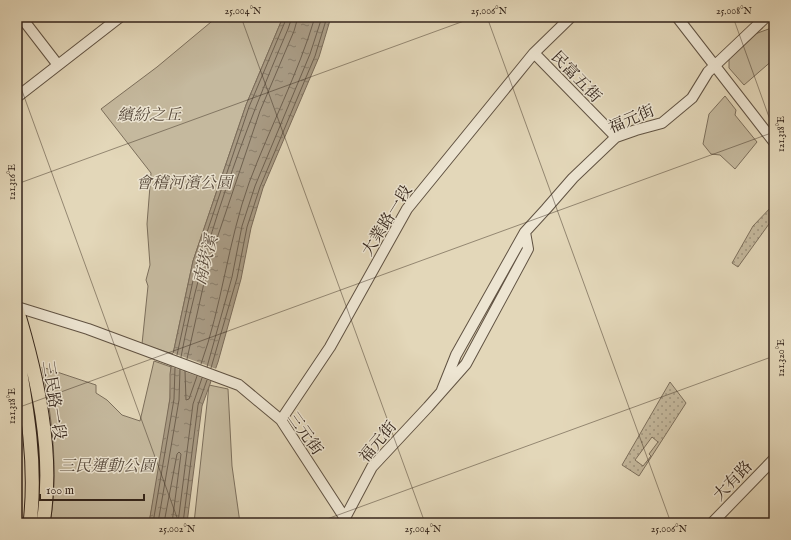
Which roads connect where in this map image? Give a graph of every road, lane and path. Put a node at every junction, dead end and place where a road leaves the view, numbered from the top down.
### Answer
1 (21, 17) edge
2 (120, 17) edge
3 (571, 17) edge
4 (677, 17) edge
5 (766, 17) edge
6 (534, 53) junction
7 (58, 65) junction
8 (714, 66) junction
9 (17, 97) edge
10 (616, 137) junction
11 (774, 142) edge
12 (17, 308) edge
13 (17, 351) edge
14 (281, 420) junction
15 (774, 459) edge
16 (346, 521) edge
17 (30, 523) edge
18 (43, 523) edge
19 (712, 523) edge

1 - 7 street
2 - 7 street
3 - 6 street, 大業路一段
4 - 8 street
5 - 8 street, 福元街
6 - 10 street, 民富五街
6 - 14 street, 大業路一段
7 - 9 street
8 - 10 street, 福元街
8 - 11 street
10 - 16 street, 福元街
12 - 14 street, 三元街
12 - 18 main road, 三民路一段
13 - 17 main road, 三民路一段
14 - 16 street, 三元街
15 - 19 street, 大有路

